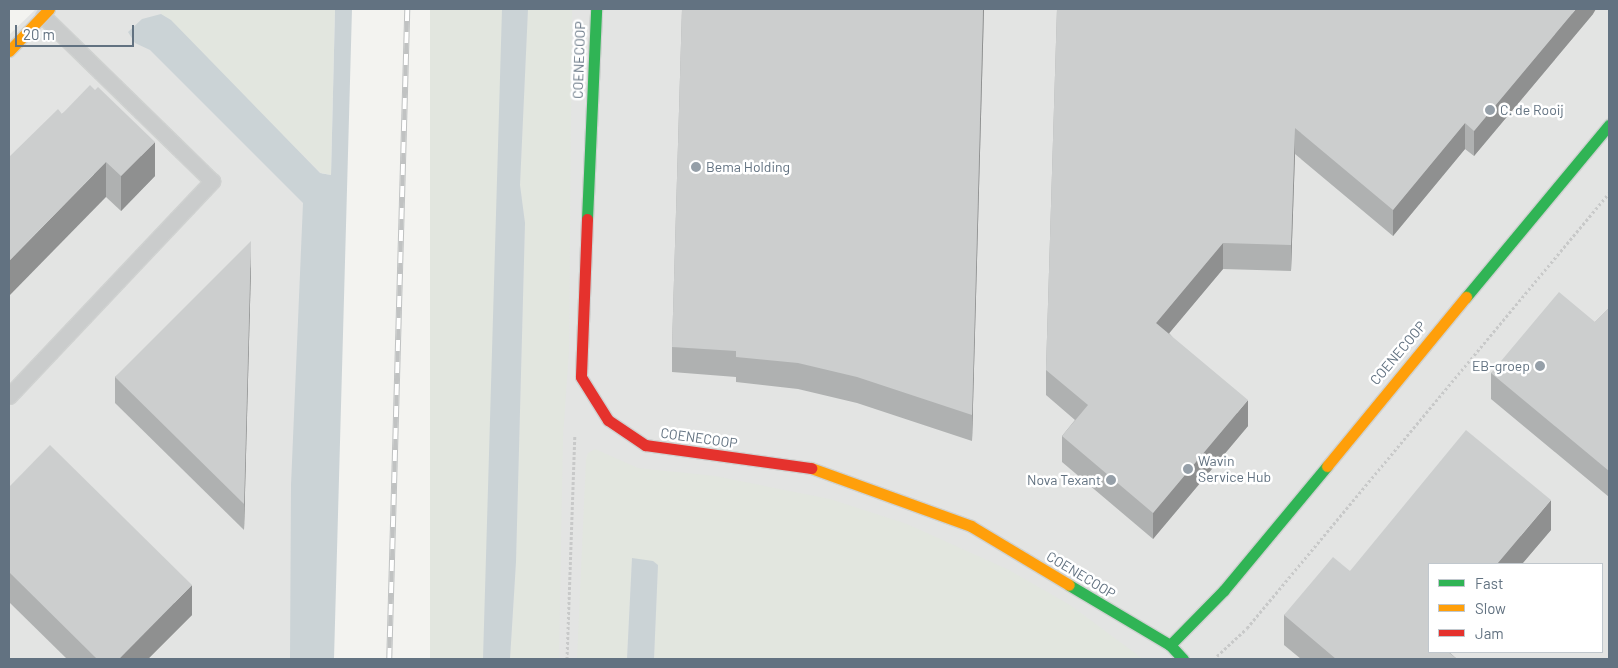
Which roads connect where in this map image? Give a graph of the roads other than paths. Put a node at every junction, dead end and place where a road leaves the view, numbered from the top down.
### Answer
1 (596, 9) edge
2 (46, 12) edge
3 (9, 51) edge
4 (1609, 125) edge
5 (9, 396) edge
6 (1170, 645) junction
7 (1183, 659) edge

1 - 6 street, COENECOOP
2 - 3 street
2 - 5 lane
4 - 6 street, COENECOOP
6 - 7 street, COENECOOP

